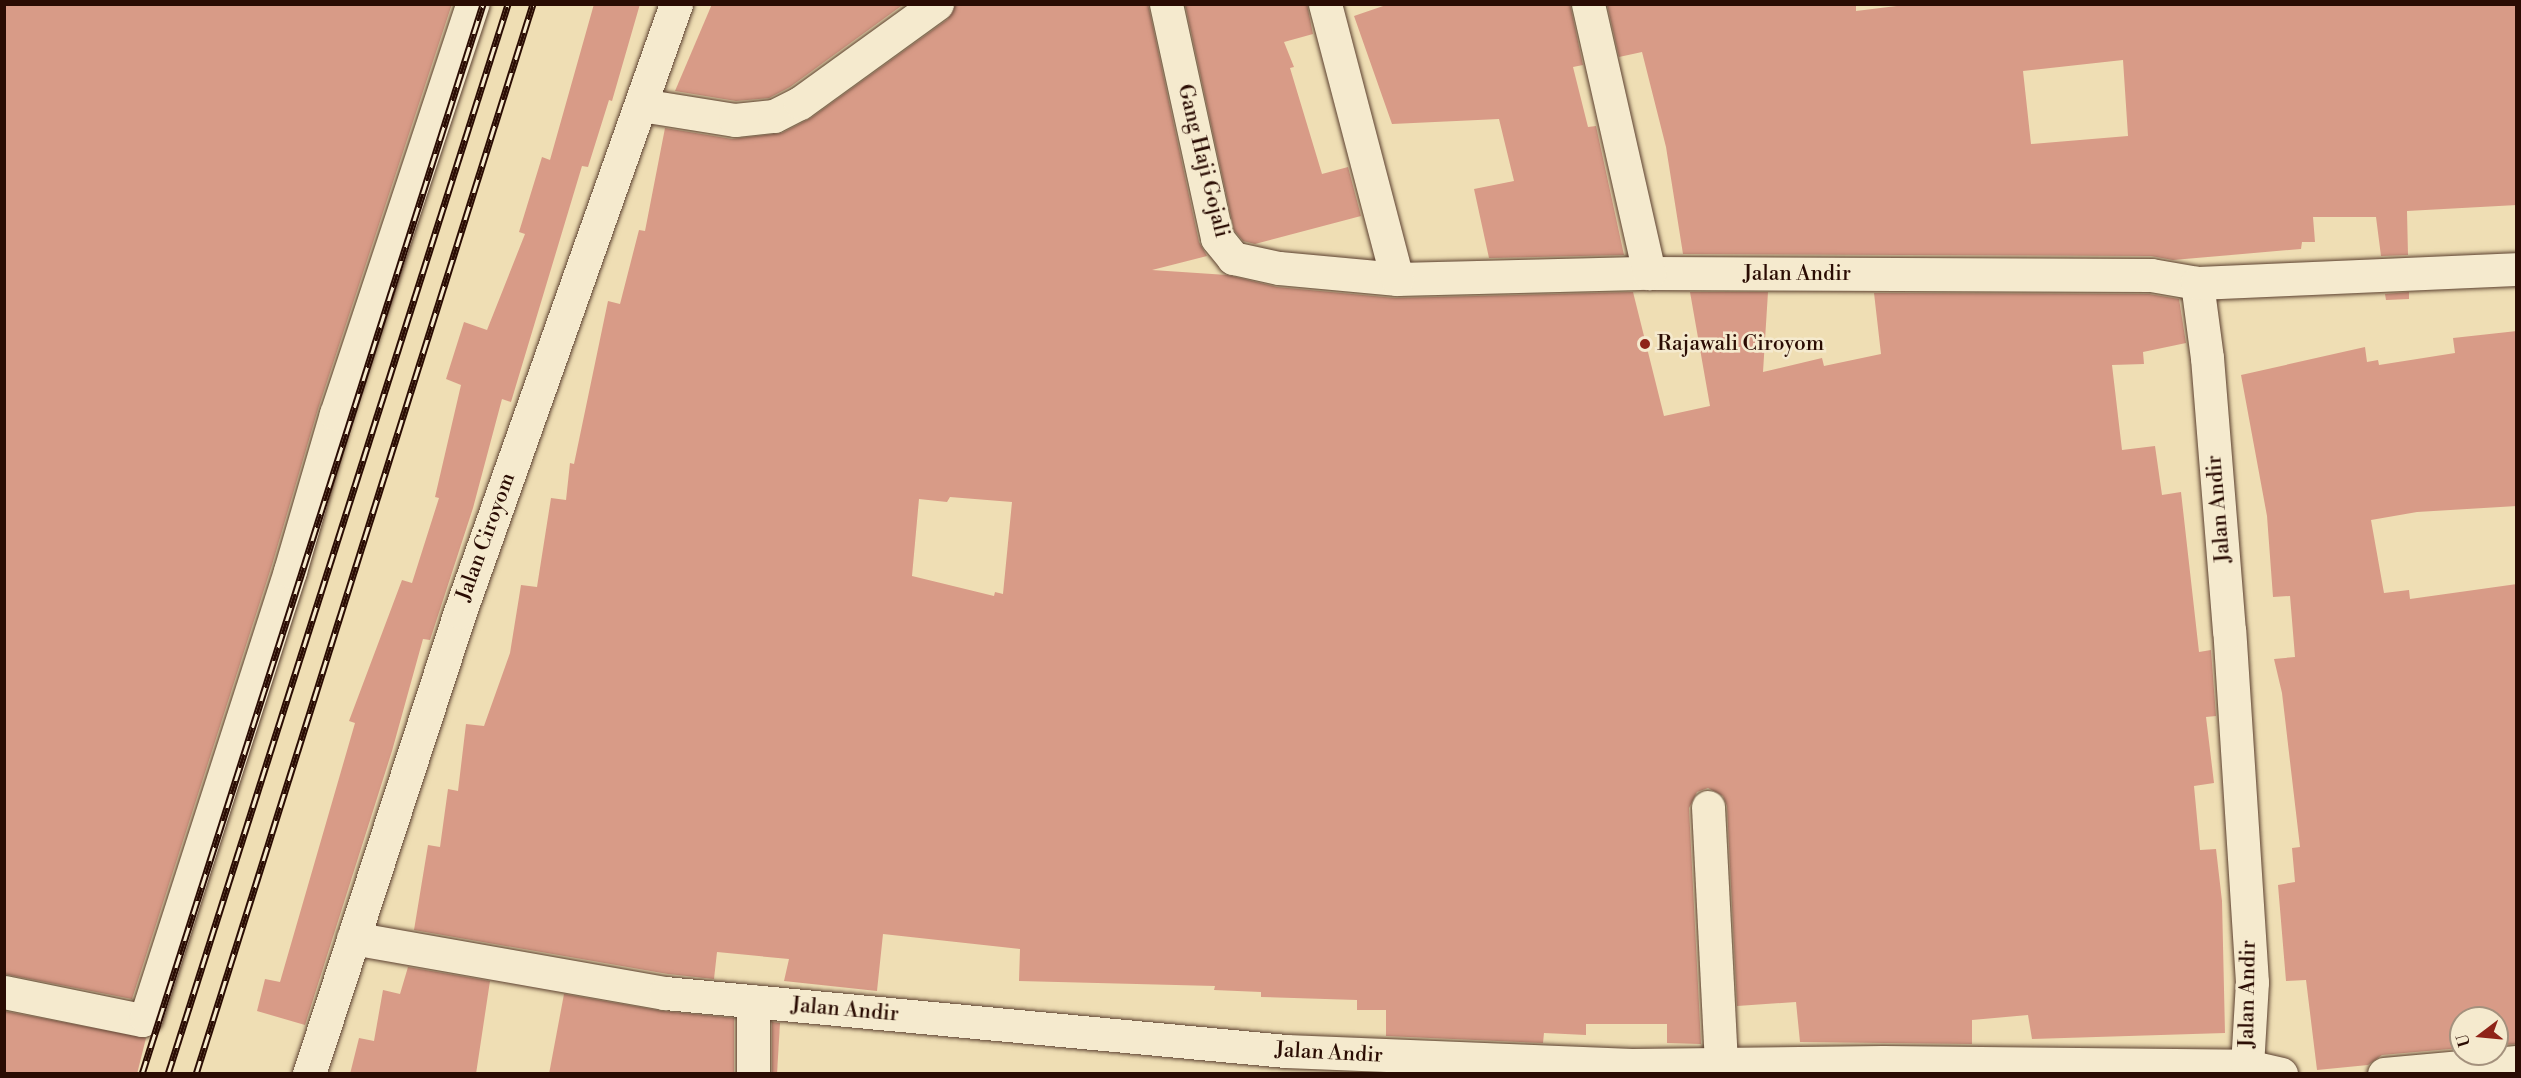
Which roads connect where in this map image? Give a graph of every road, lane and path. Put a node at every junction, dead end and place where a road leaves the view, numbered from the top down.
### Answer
1 (472, 4) edge
2 (676, 4) edge
3 (937, 4) edge
4 (1166, 4) edge
5 (1325, 4) edge
6 (1588, 4) edge
7 (640, 105) junction
8 (2517, 269) edge
9 (1649, 273) junction
10 (1397, 279) junction
11 (2197, 283) junction
12 (1708, 807) dead end
13 (353, 938) junction
14 (4, 992) edge
15 (753, 1001) junction
16 (2517, 1062) edge
17 (1721, 1064) junction
18 (2247, 1066) junction
19 (1883, 1068) edge
20 (2052, 1068) edge
21 (1632, 1070) edge
22 (309, 1074) edge
23 (753, 1074) edge
24 (2281, 1074) edge
25 (2384, 1074) edge

1 - 14 street
2 - 7 street, Jalan Ciroyom
3 - 7 street
4 - 10 street, Gang Haji Gojali
5 - 10 street
6 - 9 street
7 - 13 street, Jalan Ciroyom
8 - 11 street, Jalan Andir
9 - 10 street, Jalan Andir
9 - 11 street, Jalan Andir
11 - 18 street, Jalan Andir
12 - 17 street
13 - 15 street, Jalan Andir
13 - 22 street, Jalan Ciroyom
15 - 21 street, Jalan Andir
15 - 23 street
16 - 25 street
17 - 19 street, Jalan Andir
17 - 21 street, Jalan Andir
18 - 20 street, Jalan Andir
18 - 24 street
19 - 20 street, Jalan Andir

